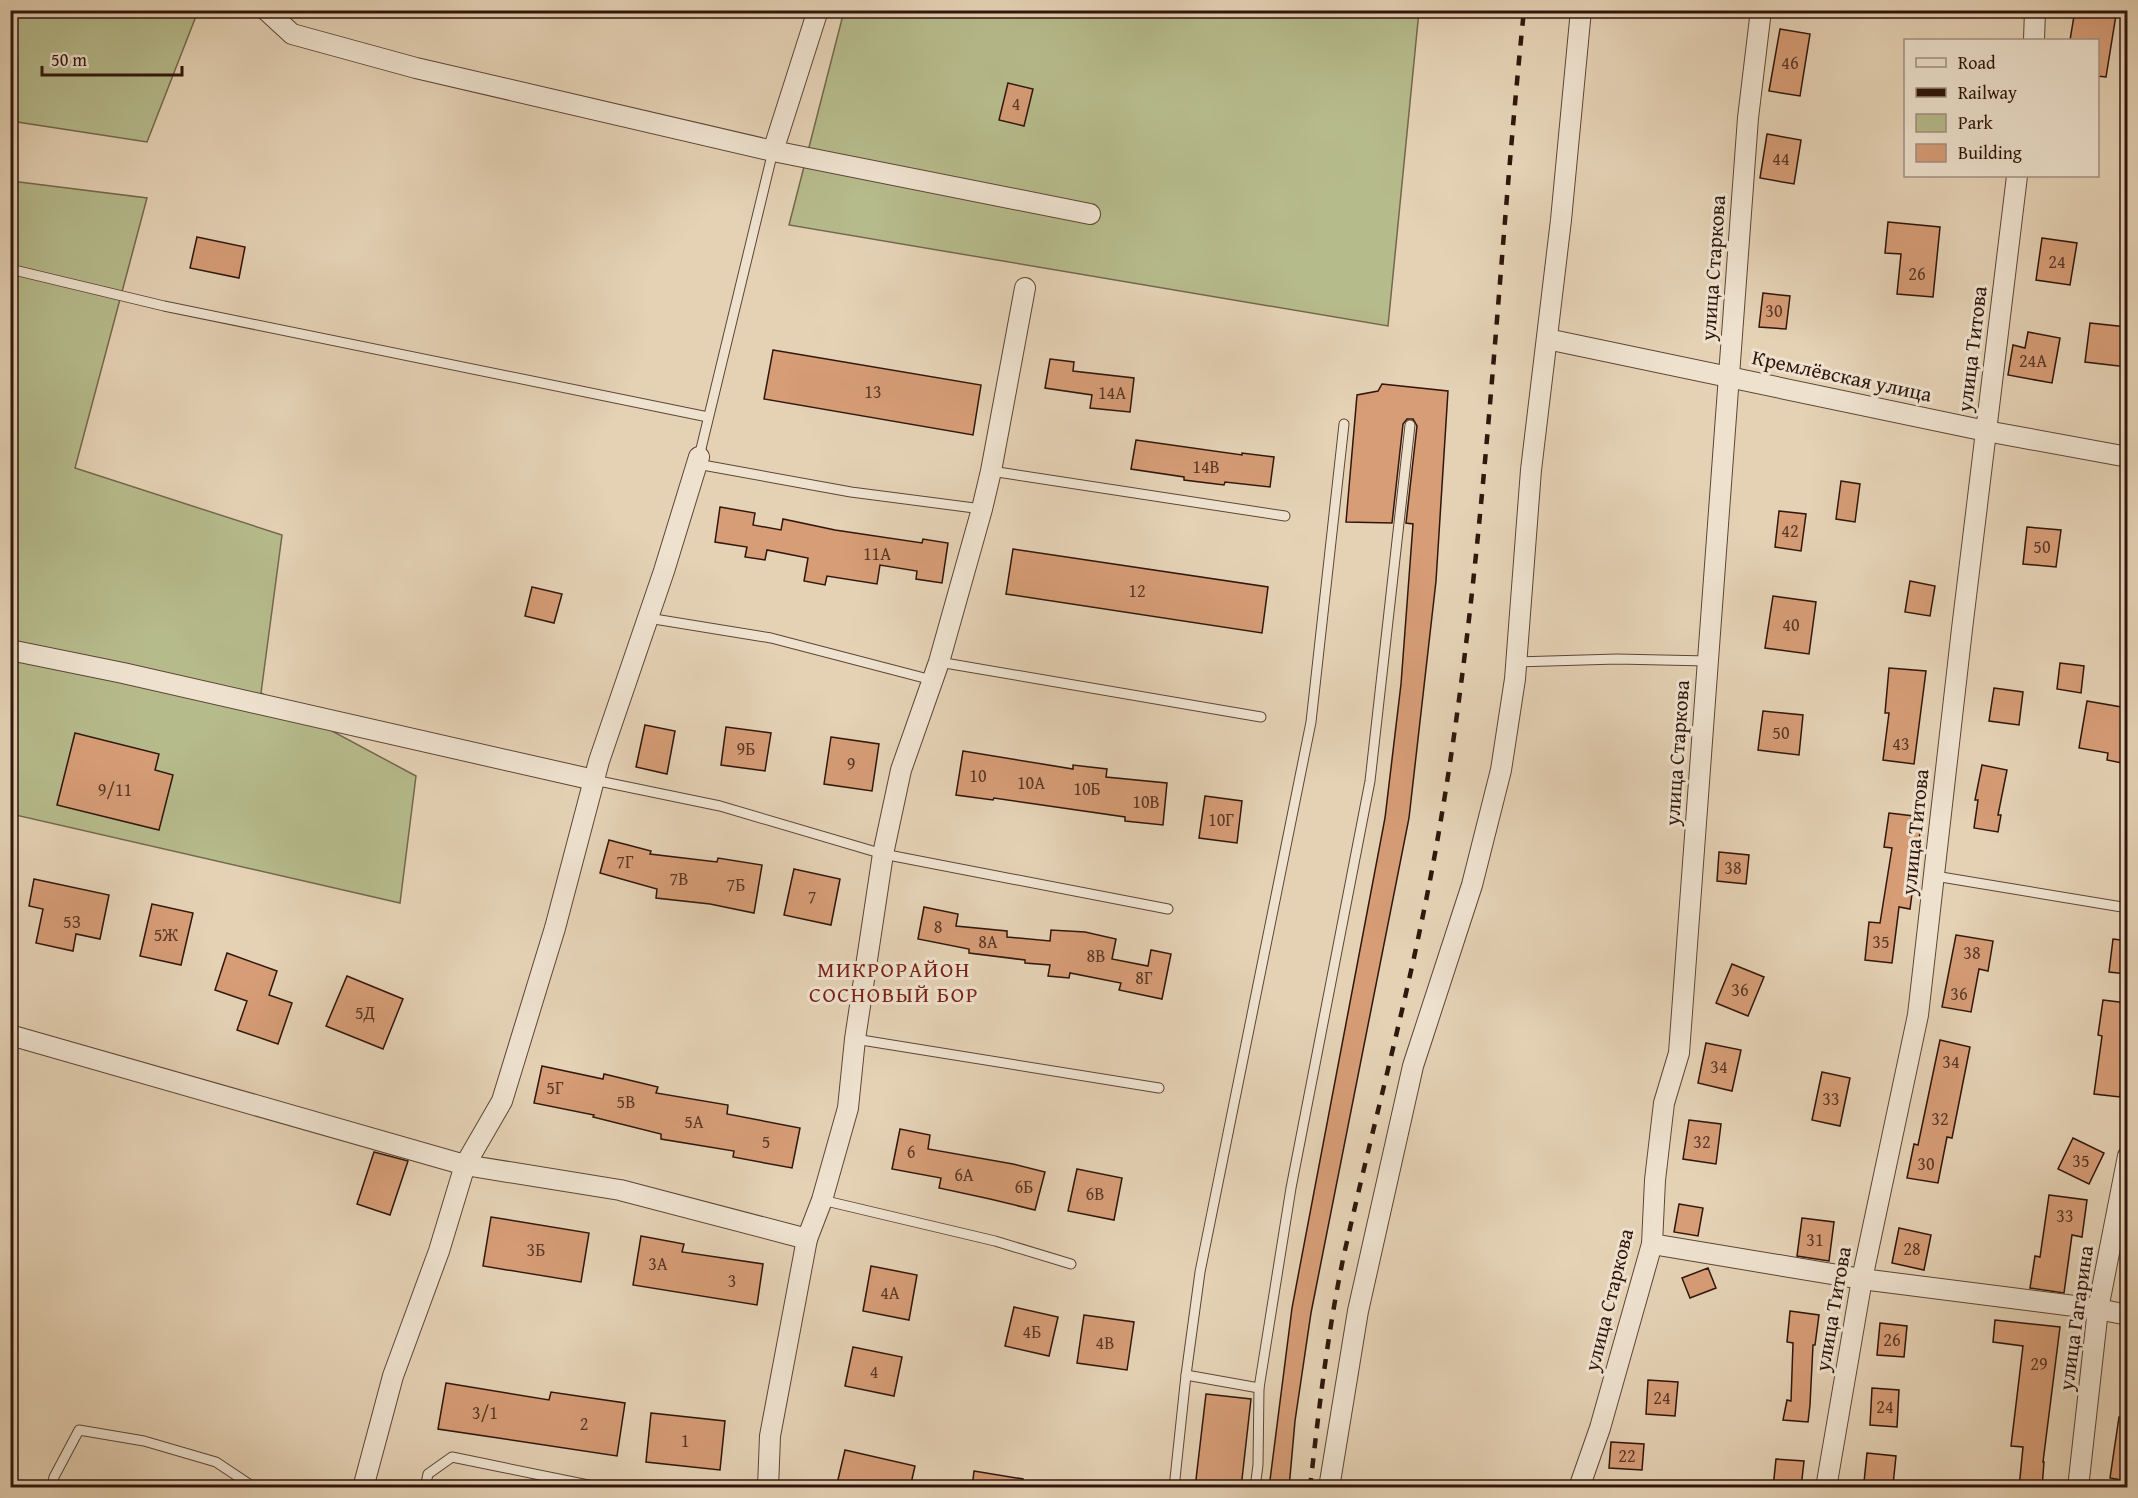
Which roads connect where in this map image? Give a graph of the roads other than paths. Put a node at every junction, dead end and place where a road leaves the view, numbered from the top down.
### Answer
1 (266, 10) edge
2 (818, 10) edge
3 (1581, 10) edge
4 (1761, 10) edge
5 (2035, 10) edge
6 (2034, 39) edge
7 (774, 151) junction
8 (2017, 177) edge
9 (1090, 214) dead end
10 (10, 269) edge
11 (1025, 288) dead end
12 (1546, 339) junction
13 (1729, 376) junction
14 (708, 417) junction
15 (1344, 424) dead end
16 (1410, 425) dead end
17 (1986, 431) junction
18 (2127, 457) edge
19 (698, 461) junction
20 (991, 471) junction
21 (982, 509) junction
22 (1285, 516) dead end
23 (648, 618) junction
24 (10, 650) edge
25 (1708, 661) junction
26 (1516, 662) junction
27 (936, 671) junction
28 (1261, 717) dead end
29 (594, 780) junction
30 (883, 854) junction
31 (1935, 876) junction
32 (2127, 908) edge
33 (1168, 909) dead end
34 (10, 1035) edge
35 (855, 1039) junction
36 (1159, 1088) dead end
37 (2127, 1156) edge
38 (465, 1165) junction
39 (822, 1200) junction
40 (807, 1239) junction
41 (1652, 1244) junction
42 (1071, 1264) dead end
43 (1862, 1279) junction
44 (2098, 1309) junction
45 (2127, 1315) edge
46 (1186, 1375) junction
47 (1259, 1388) junction
48 (51, 1488) edge
49 (255, 1488) edge
50 (363, 1488) edge
51 (424, 1488) edge
52 (603, 1488) edge
53 (768, 1488) edge
54 (1174, 1488) edge
55 (1255, 1488) edge
56 (1329, 1488) edge
57 (1580, 1488) edge
58 (1826, 1488) edge
59 (2078, 1488) edge

1 - 7 street
2 - 7 street
3 - 12 street
4 - 13 street, улица Старкова
5 - 6 street
7 - 9 street
7 - 14 lane
8 - 17 street, улица Титова
10 - 14 lane
11 - 20 street
12 - 13 street, Кремлёвская улица
12 - 26 street
13 - 17 street, Кремлёвская улица
13 - 25 street, улица Старкова
14 - 19 lane
15 - 46 lane
16 - 47 lane
17 - 18 street, Кремлёвская улица
17 - 31 street, улица Титова
19 - 21 lane
19 - 23 street
20 - 21 street
20 - 22 lane
21 - 27 street
23 - 27 lane
23 - 29 street
24 - 29 street
25 - 26 lane
25 - 41 street, улица Старкова
26 - 56 street
27 - 28 lane
27 - 30 street
29 - 30 lane
29 - 38 street
30 - 33 lane
30 - 35 street
31 - 32 lane
31 - 43 street, улица Титова
34 - 38 street
35 - 36 lane
35 - 39 street
37 - 44 street, улица Гагарина
38 - 40 street
38 - 50 street
39 - 40 street
39 - 42 lane
40 - 53 street
41 - 43 street
41 - 57 street, улица Старкова
43 - 44 street
43 - 58 street, улица Титова
44 - 45 street
44 - 59 street, улица Гагарина
46 - 47 lane
46 - 54 lane
47 - 55 lane
48 - 49 lane
51 - 52 lane

